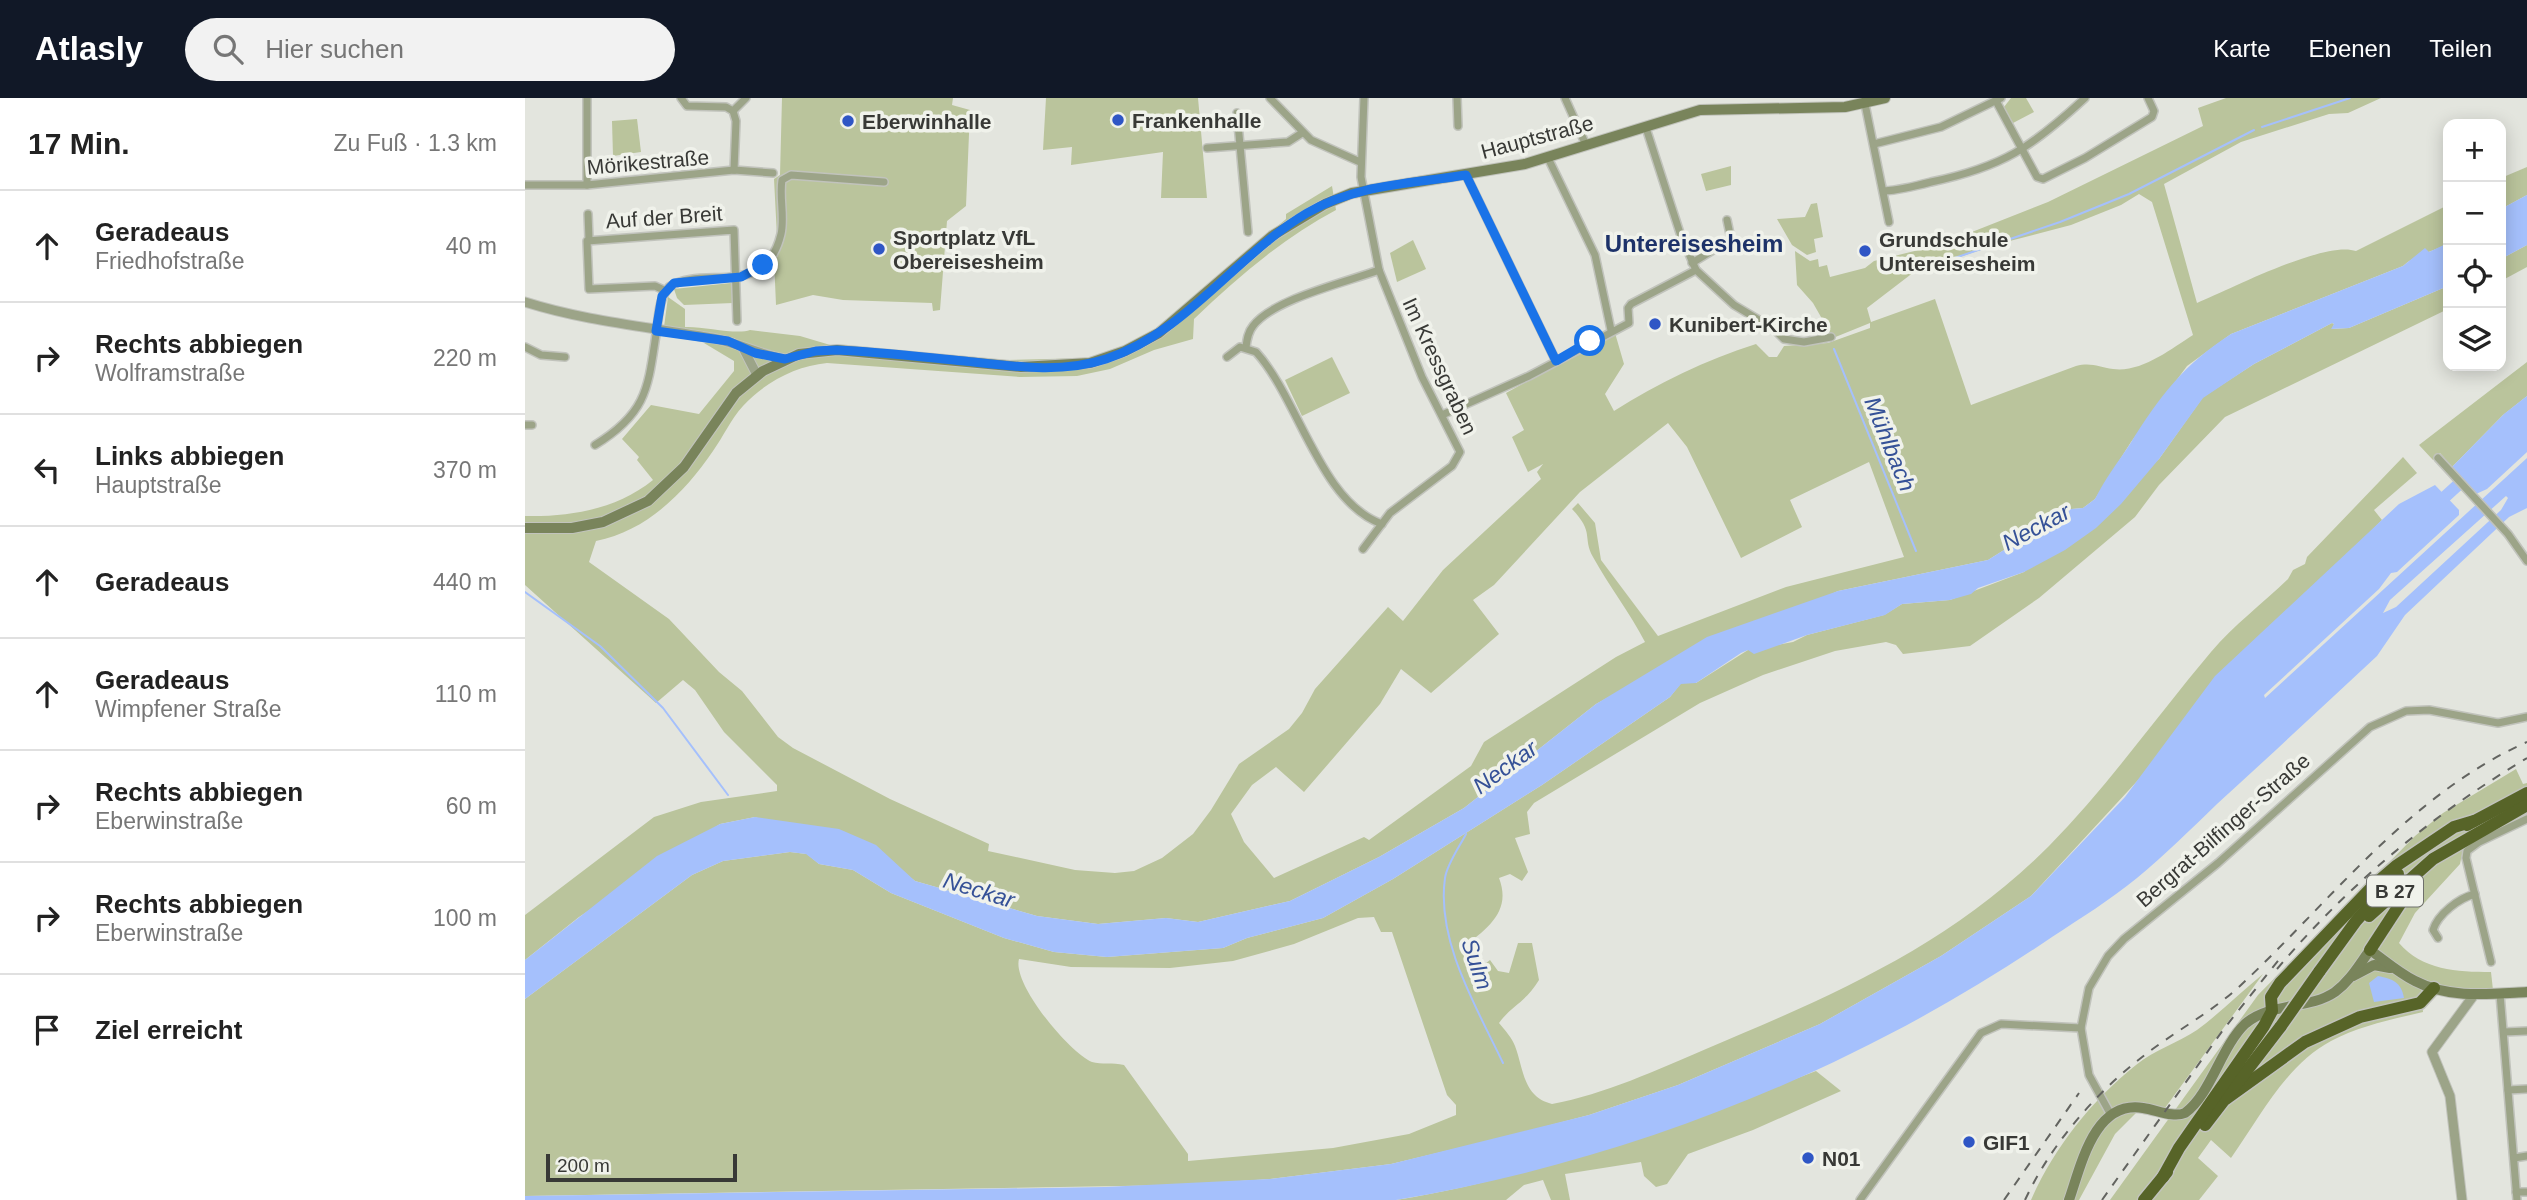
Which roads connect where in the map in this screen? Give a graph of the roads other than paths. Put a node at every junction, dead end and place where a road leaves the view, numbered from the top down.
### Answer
1 (587, 98) edge
2 (681, 98) edge
3 (746, 98) edge
4 (1271, 98) edge
5 (1364, 98) edge
6 (1457, 98) edge
7 (1565, 98) edge
8 (1885, 98) edge
9 (2085, 98) edge
10 (2148, 98) edge
11 (1999, 99) edge
12 (1721, 103) edge
13 (1815, 103) edge
14 (1865, 104) junction
15 (733, 111) junction
16 (1237, 113) dead end
17 (1458, 126) dead end
18 (1646, 128) junction
19 (1302, 133) junction
20 (1874, 144) junction
21 (1586, 145) junction
22 (1240, 146) junction
23 (1206, 148) dead end
24 (2022, 150) junction
25 (1548, 158) junction
26 (1360, 162) junction
27 (734, 170) junction
28 (773, 173) dead end
29 (1466, 175) junction
30 (884, 182) dead end
31 (525, 185) edge
32 (587, 185) junction
33 (1362, 190) junction
34 (1884, 191) junction
35 (587, 214) dead end
36 (1727, 220) dead end
37 (1889, 222) dead end
38 (1248, 232) dead end
39 (589, 239) junction
40 (1694, 266) junction
41 (1379, 270) junction
42 (734, 278) junction
43 (666, 290) junction
44 (525, 302) edge
45 (737, 321) dead end
46 (1611, 330) junction
47 (656, 331) junction
48 (1831, 337) dead end
49 (525, 347) edge
50 (1246, 347) junction
51 (743, 348) junction
52 (755, 353) junction
53 (565, 357) dead end
54 (1227, 357) dead end
55 (785, 359) junction
56 (1556, 361) junction
57 (760, 373) junction
58 (1442, 415) junction
59 (595, 445) dead end
60 (2440, 460) dead end
61 (1382, 524) junction
62 (525, 528) edge
63 (1363, 549) dead end
64 (2527, 561) edge
65 (2527, 717) edge
66 (2527, 793) edge
67 (2527, 805) edge
68 (2527, 820) edge
69 (2473, 821) junction
70 (2448, 850) junction
71 (2475, 894) junction
72 (2345, 937) junction
73 (2438, 938) dead end
74 (2369, 950) junction
75 (2491, 962) dead end
76 (2352, 976) junction
77 (2406, 976) junction
78 (2434, 988) junction
79 (2527, 992) edge
80 (2500, 994) junction
81 (2474, 995) junction
82 (2272, 1011) junction
83 (2081, 1028) junction
84 (2527, 1031) edge
85 (2504, 1032) junction
86 (2527, 1089) edge
87 (2508, 1090) junction
88 (2226, 1099) junction
89 (2111, 1115) junction
90 (2527, 1157) edge
91 (2514, 1158) junction
92 (2163, 1177) junction
93 (2527, 1192) edge
94 (2516, 1196) edge
95 (1860, 1200) edge
96 (2069, 1200) edge
97 (2144, 1200) edge
98 (2462, 1200) edge

1 - 32 street
2 - 15 street
3 - 15 street
4 - 19 street
5 - 26 street, Im Kressgraben
6 - 17 street
7 - 21 street
8 - 14 main road, Hauptstraße
9 - 24 street
10 - 24 street
11 - 20 street
11 - 24 street
12 - 13 main road, Hauptstraße
12 - 18 main road, Hauptstraße
13 - 14 main road, Hauptstraße
14 - 20 street
15 - 27 street
16 - 22 street
18 - 21 main road, Hauptstraße
18 - 40 street
19 - 22 street
19 - 26 street
20 - 34 street
21 - 25 main road, Hauptstraße
22 - 23 street
22 - 38 street
24 - 34 street
25 - 29 main road, Hauptstraße
25 - 46 street
26 - 33 street, Im Kressgraben
27 - 28 street, Mörikestraße
27 - 32 street, Mörikestraße
29 - 33 main road, Hauptstraße
29 - 56 street
30 - 42 street
31 - 32 street, Mörikestraße
33 - 41 street, Im Kressgraben
33 - 55 main road, Hauptstraße
34 - 37 street
35 - 39 street, Auf der Breit
36 - 40 street
39 - 42 street, Auf der Breit
39 - 43 street, Auf der Breit
40 - 46 street
40 - 48 street
41 - 50 street
41 - 58 street, Im Kressgraben
42 - 43 street
42 - 45 street, Auf der Breit
43 - 47 street
44 - 47 street
46 - 56 street
47 - 51 street
47 - 59 street
49 - 53 street
50 - 54 street
50 - 61 street
51 - 52 street
51 - 57 street
52 - 55 street
52 - 57 street
55 - 57 main road, Hauptstraße
56 - 58 street
57 - 62 main road, Hauptstraße
58 - 61 street, Im Kressgraben
60 - 64 street
61 - 63 street, Im Kressgraben
65 - 83 street, Bergrat-Bilfinger-Straße
66 - 69 highway, B 27
67 - 70 highway, B 27
68 - 71 street
69 - 72 highway, B 27
69 - 82 highway
70 - 72 highway, B 27
70 - 74 highway
71 - 73 street
71 - 75 street
72 - 88 highway, B 27, bridge
74 - 76 main road
74 - 77 main road
76 - 77 main road
76 - 82 main road
77 - 78 main road
78 - 81 main road
78 - 88 highway
79 - 80 main road
80 - 81 main road
80 - 85 street
81 - 98 street
82 - 89 main road
82 - 92 highway
83 - 89 street, Bergrat-Bilfinger-Straße
83 - 95 street
84 - 85 street
85 - 87 street
86 - 87 street
87 - 91 street
88 - 92 highway, B 27
89 - 96 main road
90 - 91 street
91 - 94 street
92 - 97 highway, B 27
93 - 94 street

